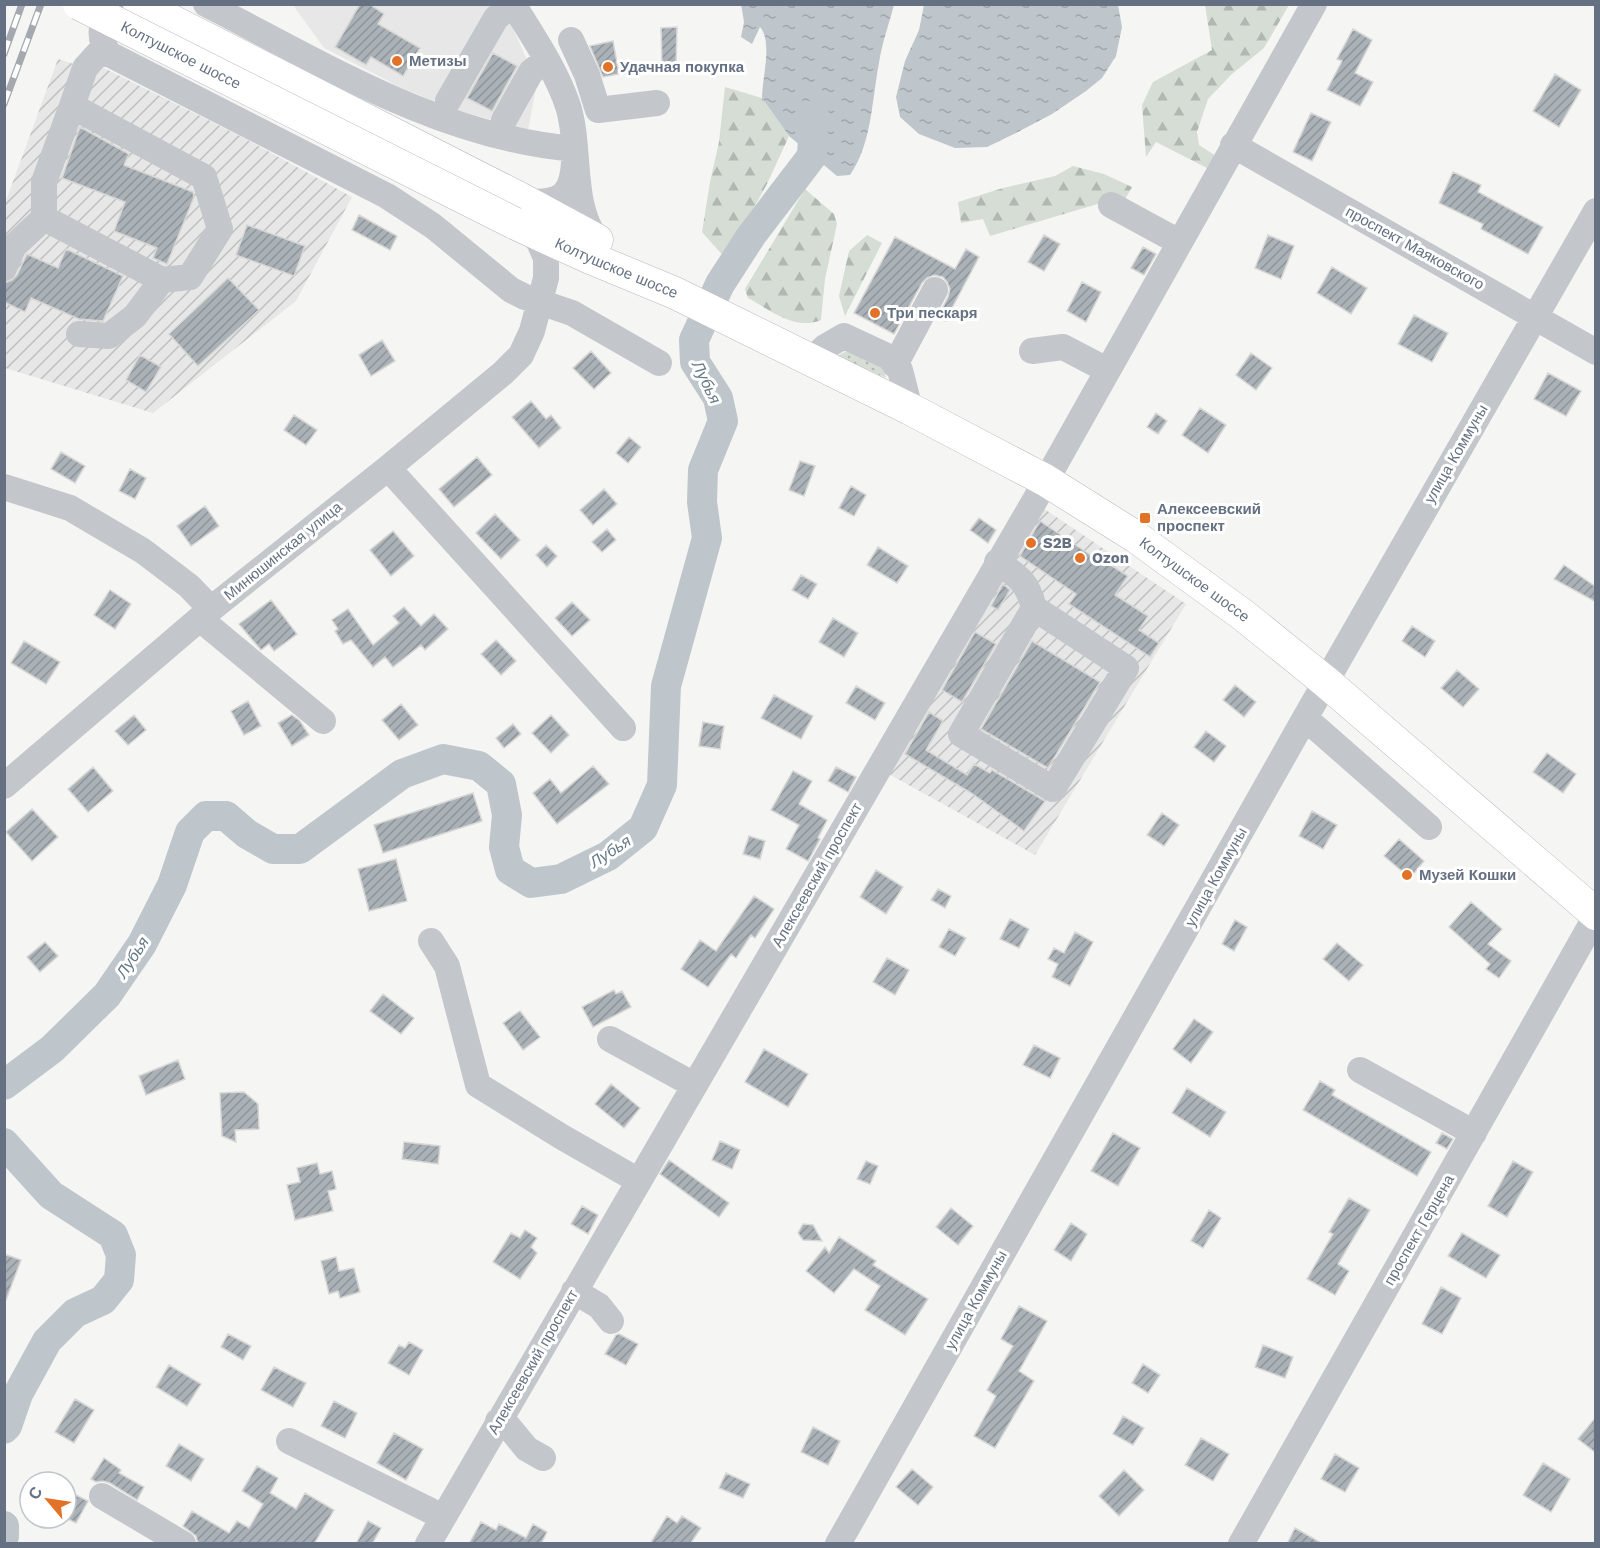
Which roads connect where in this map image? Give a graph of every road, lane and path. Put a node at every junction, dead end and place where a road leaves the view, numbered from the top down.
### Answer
1 (79, 4) edge
2 (112, 4) edge
3 (139, 4) edge
4 (206, 4) edge
5 (513, 4) edge
6 (1314, 4) edge
7 (571, 40) dead end
8 (104, 47) junction
9 (546, 60) junction
10 (448, 101) dead end
11 (657, 103) dead end
12 (72, 106) junction
13 (598, 110) junction
14 (570, 116) junction
15 (504, 120) dead end
16 (1233, 145) junction
17 (575, 149) junction
18 (1111, 205) dead end
19 (1596, 211) edge
20 (44, 218) junction
21 (522, 218) junction
22 (1179, 242) junction
23 (592, 249) junction
24 (4, 268) edge
25 (162, 280) junction
26 (935, 290) dead end
27 (540, 302) junction
28 (1535, 316) junction
29 (79, 334) dead end
30 (1032, 351) dead end
31 (1596, 352) edge
32 (811, 360) junction
33 (659, 363) dead end
34 (895, 365) junction
35 (1107, 370) junction
36 (910, 409) junction
37 (388, 468) junction
38 (1045, 480) junction
39 (4, 487) edge
40 (997, 562) junction
41 (1034, 608) junction
42 (205, 614) junction
43 (1326, 682) junction
44 (1305, 718) junction
45 (322, 721) dead end
46 (623, 728) dead end
47 (4, 786) edge
48 (1429, 827) dead end
49 (1596, 915) edge
50 (431, 941) dead end
51 (610, 1039) dead end
52 (1360, 1070) dead end
53 (685, 1071) junction
54 (1474, 1133) junction
55 (639, 1181) junction
56 (574, 1291) junction
57 (611, 1321) dead end
58 (498, 1421) junction
59 (289, 1441) dead end
60 (543, 1458) dead end
61 (102, 1496) dead end
62 (443, 1517) junction
63 (183, 1544) edge
64 (428, 1544) edge
65 (838, 1544) edge
66 (1241, 1544) edge

1 - 21 main road, Колтушское шоссе, bridge
2 - 8 street
3 - 21 main road, Колтушское шоссе
4 - 17 street
5 - 9 street
5 - 10 street
6 - 16 street, Алексеевский проспект
7 - 13 street
8 - 12 street
8 - 27 street
9 - 14 street
9 - 15 street
11 - 13 street
12 - 20 street
12 - 25 street
13 - 14 street
14 - 17 street
16 - 22 street, Алексеевский проспект
16 - 28 street, проспект Маяковского
17 - 21 street
17 - 23 street
18 - 22 street
19 - 28 street, улица Коммуны
20 - 24 street
20 - 25 street
21 - 23 main road, Колтушское шоссе
21 - 27 street, Минюшинская улица
22 - 35 street, Алексеевский проспект
23 - 27 street, Минюшинская улица
23 - 32 main road, Колтушское шоссе
25 - 29 street
26 - 34 street
27 - 33 street
27 - 37 street, Минюшинская улица
28 - 31 street, проспект Маяковского
28 - 43 street, улица Коммуны
30 - 35 street
32 - 34 street
32 - 36 main road, Колтушское шоссе
34 - 36 street
35 - 38 street, Алексеевский проспект
36 - 38 main road, Колтушское шоссе
37 - 42 street, Минюшинская улица
37 - 46 street
38 - 40 street, Алексеевский проспект
38 - 43 main road, Колтушское шоссе
39 - 42 street
40 - 41 street
40 - 53 street, Алексеевский проспект
41 - 41 street
42 - 45 street
42 - 47 street, Минюшинская улица
43 - 44 street, улица Коммуны
43 - 49 main road, Колтушское шоссе
44 - 48 street
44 - 65 street, улица Коммуны
49 - 54 street, проспект Герцена
50 - 55 street
51 - 53 street
52 - 54 street
53 - 55 street, Алексеевский проспект
54 - 66 street, проспект Герцена
55 - 56 street, Алексеевский проспект
56 - 57 street
56 - 58 street, Алексеевский проспект
58 - 60 street
58 - 62 street, Алексеевский проспект
59 - 62 street
61 - 63 street
62 - 64 street, Алексеевский проспект

